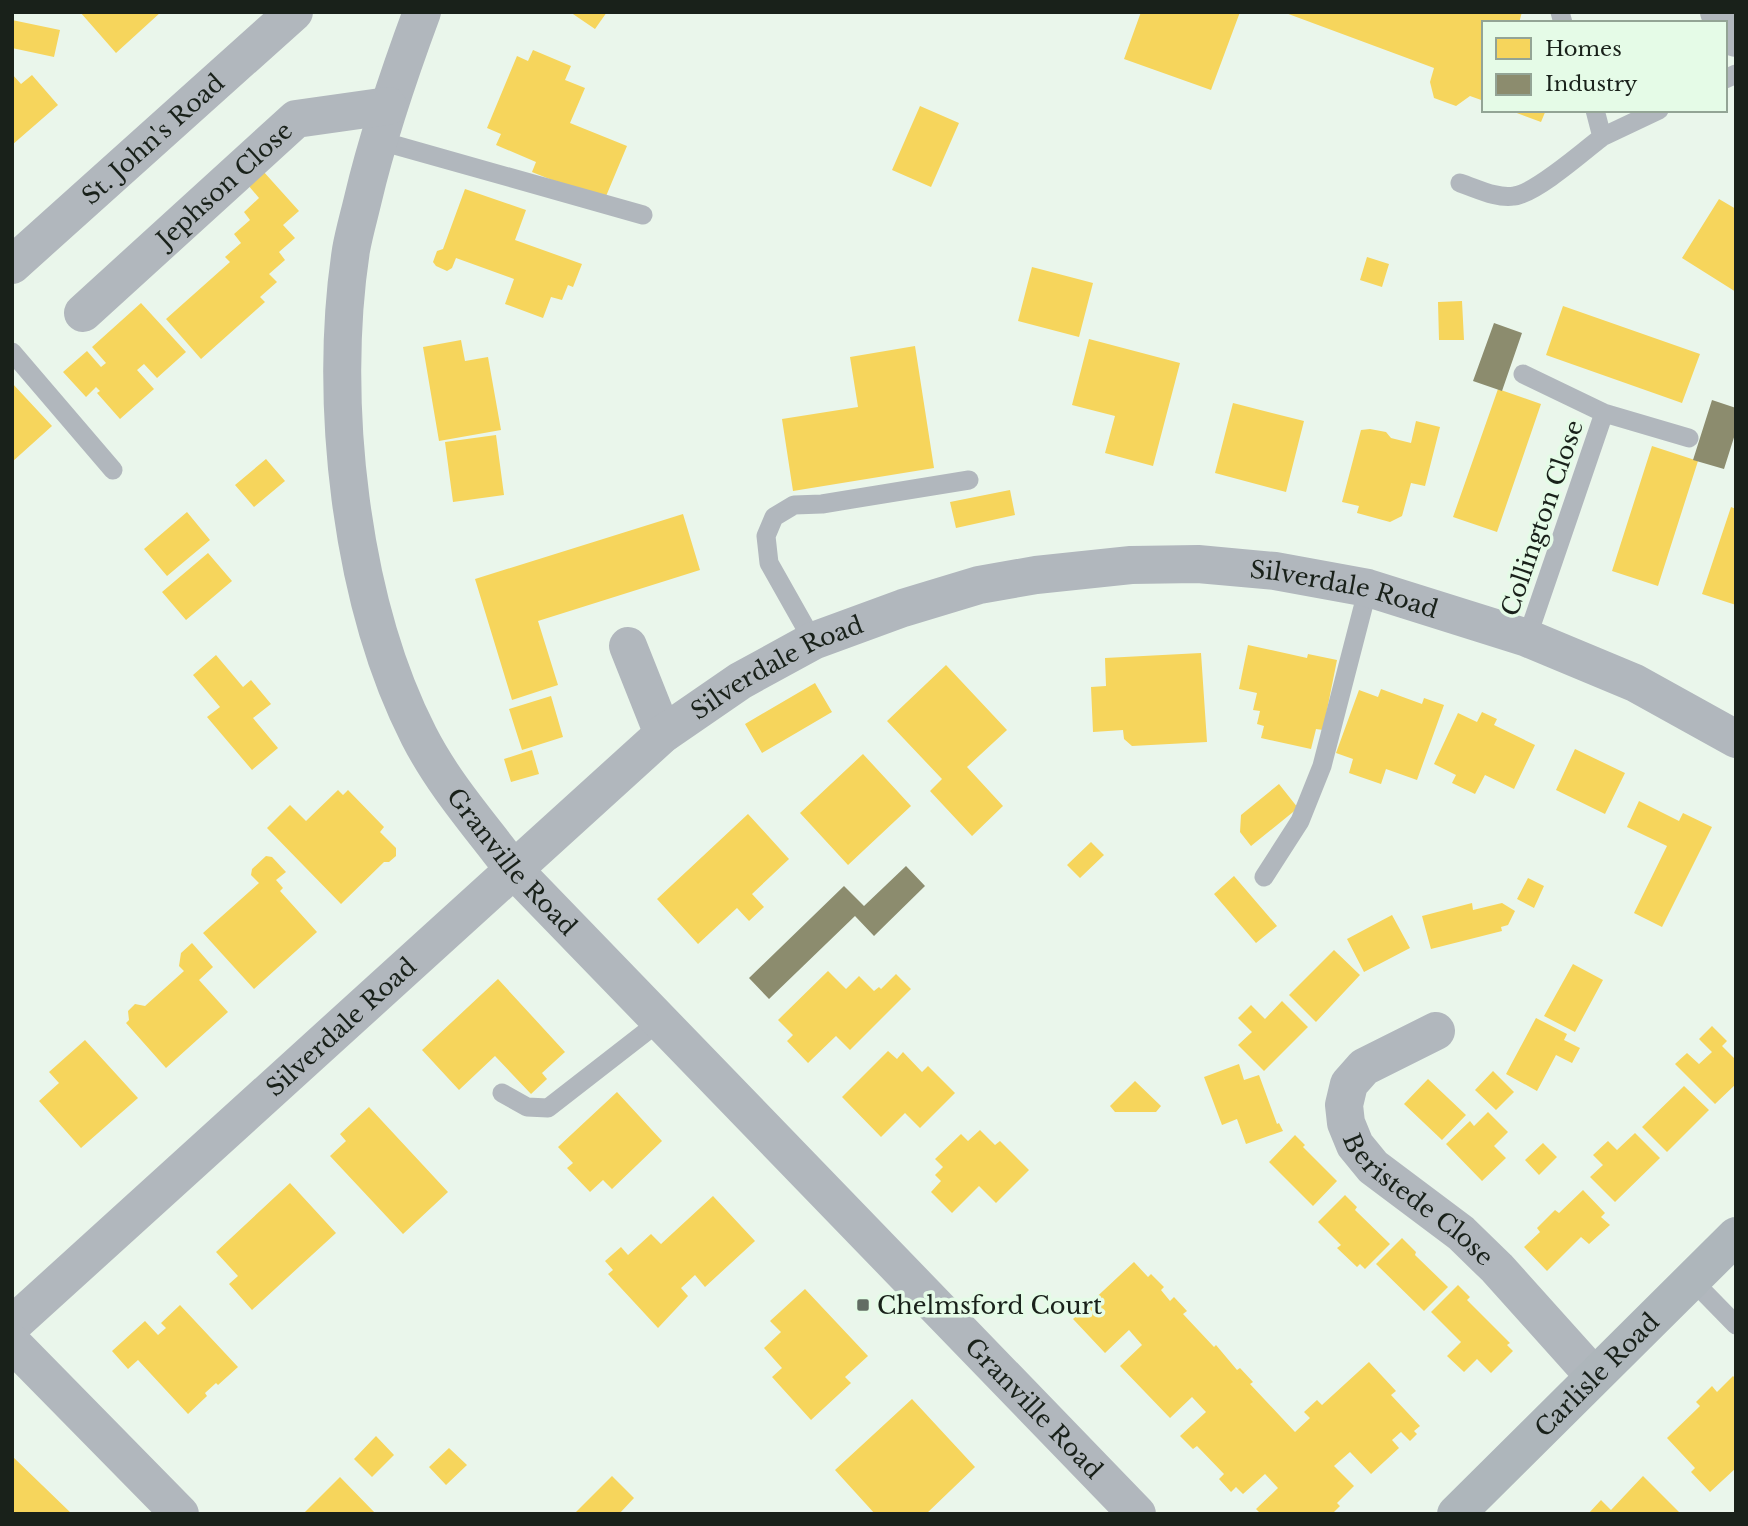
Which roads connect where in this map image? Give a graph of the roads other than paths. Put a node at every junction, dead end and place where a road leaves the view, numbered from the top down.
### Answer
1 (294, 12) edge
2 (422, 12) edge
3 (1596, 112) edge
4 (1655, 112) edge
5 (382, 123) junction
6 (1602, 137) junction
7 (1460, 183) dead end
8 (643, 215) dead end
9 (12, 265) edge
10 (83, 313) dead end
11 (12, 352) edge
12 (1524, 374) dead end
13 (1604, 413) junction
14 (1689, 438) dead end
15 (113, 470) dead end
16 (969, 480) dead end
17 (1368, 588) junction
18 (1527, 638) junction
19 (813, 641) junction
20 (628, 646) dead end
21 (663, 734) junction
22 (1736, 739) edge
23 (513, 869) junction
24 (1264, 877) dead end
25 (660, 1021) junction
26 (1436, 1031) dead end
27 (502, 1093) dead end
28 (1736, 1236) edge
29 (1692, 1280) junction
30 (12, 1325) edge
31 (1736, 1325) edge
32 (12, 1343) edge
33 (1594, 1376) junction
34 (180, 1514) edge
35 (1137, 1514) edge
36 (1456, 1514) edge

1 - 9 street, St. John's Road
2 - 5 street, Granville Road
3 - 6 lane
4 - 6 lane
5 - 8 lane
5 - 10 street, Jephson Close
5 - 23 street, Granville Road
6 - 7 lane
11 - 15 lane
12 - 13 lane, Collington Close
13 - 14 lane, Collington Close
13 - 18 lane, Collington Close
16 - 19 lane
17 - 18 street, Silverdale Road
17 - 19 street, Silverdale Road
17 - 24 lane
18 - 22 street, Silverdale Road
19 - 21 street, Silverdale Road
20 - 21 street
21 - 23 street, Silverdale Road
23 - 25 street, Granville Road
23 - 30 street, Silverdale Road
25 - 27 lane
25 - 35 street, Granville Road
26 - 33 street, Beristede Close
28 - 29 street, Carlisle Road
29 - 31 lane
29 - 33 street, Carlisle Road
32 - 34 street
33 - 36 street, Carlisle Road

